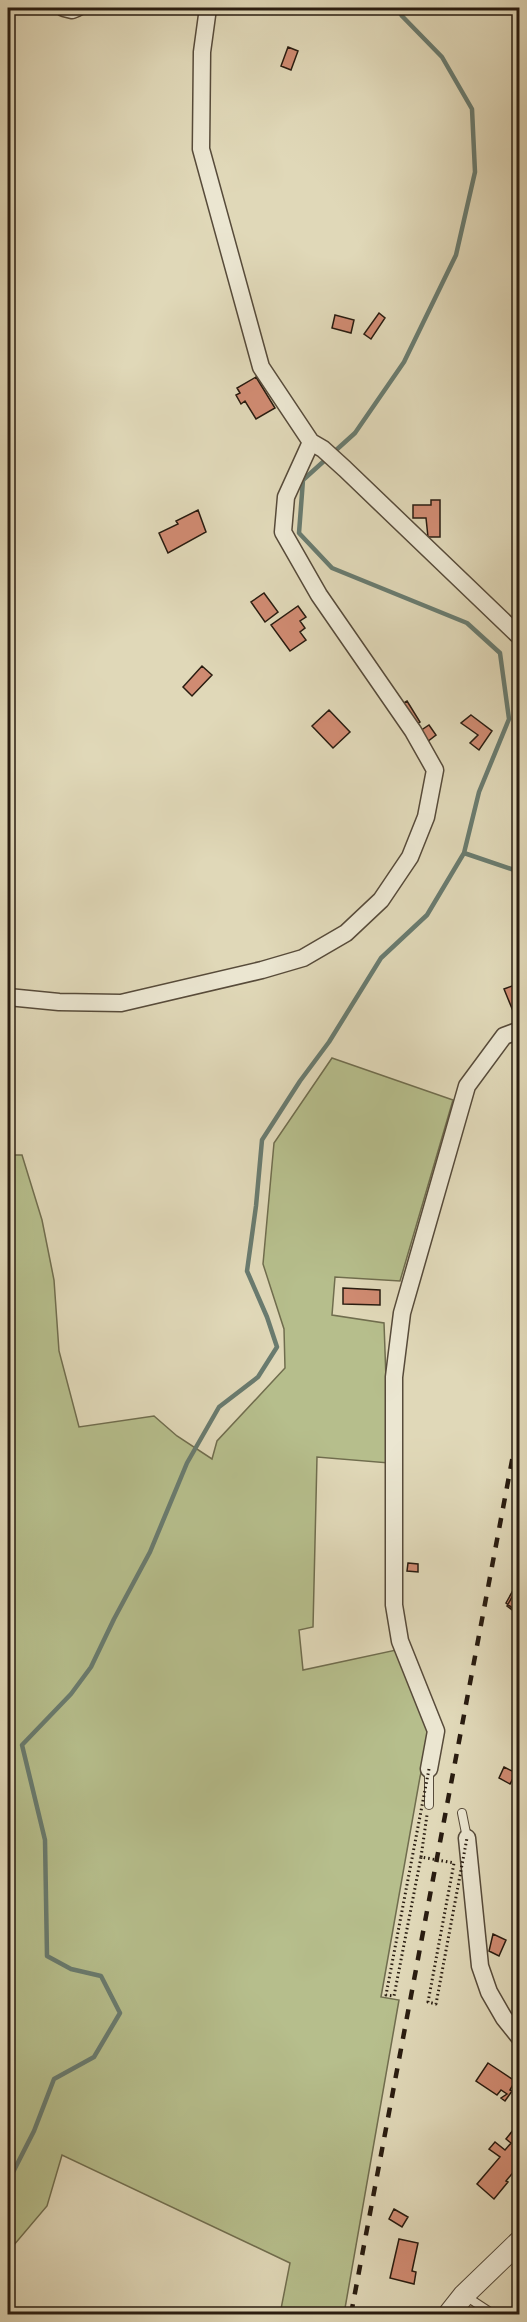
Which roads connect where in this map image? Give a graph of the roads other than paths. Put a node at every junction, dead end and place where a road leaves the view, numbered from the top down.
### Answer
1 (64, 8) edge
2 (77, 8) edge
3 (208, 8) edge
4 (316, 446) junction
5 (519, 637) edge
6 (8, 997) edge
7 (519, 1030) edge
8 (429, 1770) joint
9 (429, 1804) road end
10 (462, 1813) dead end
11 (467, 1838) joint
12 (519, 2038) edge
13 (519, 2241) edge
14 (464, 2295) junction
15 (449, 2314) edge
16 (493, 2314) edge

1 - 2 street
3 - 4 street
4 - 5 street
4 - 6 street
7 - 8 street
8 - 9 lane
10 - 11 lane
11 - 12 street
13 - 14 street
14 - 15 street
14 - 16 lane

